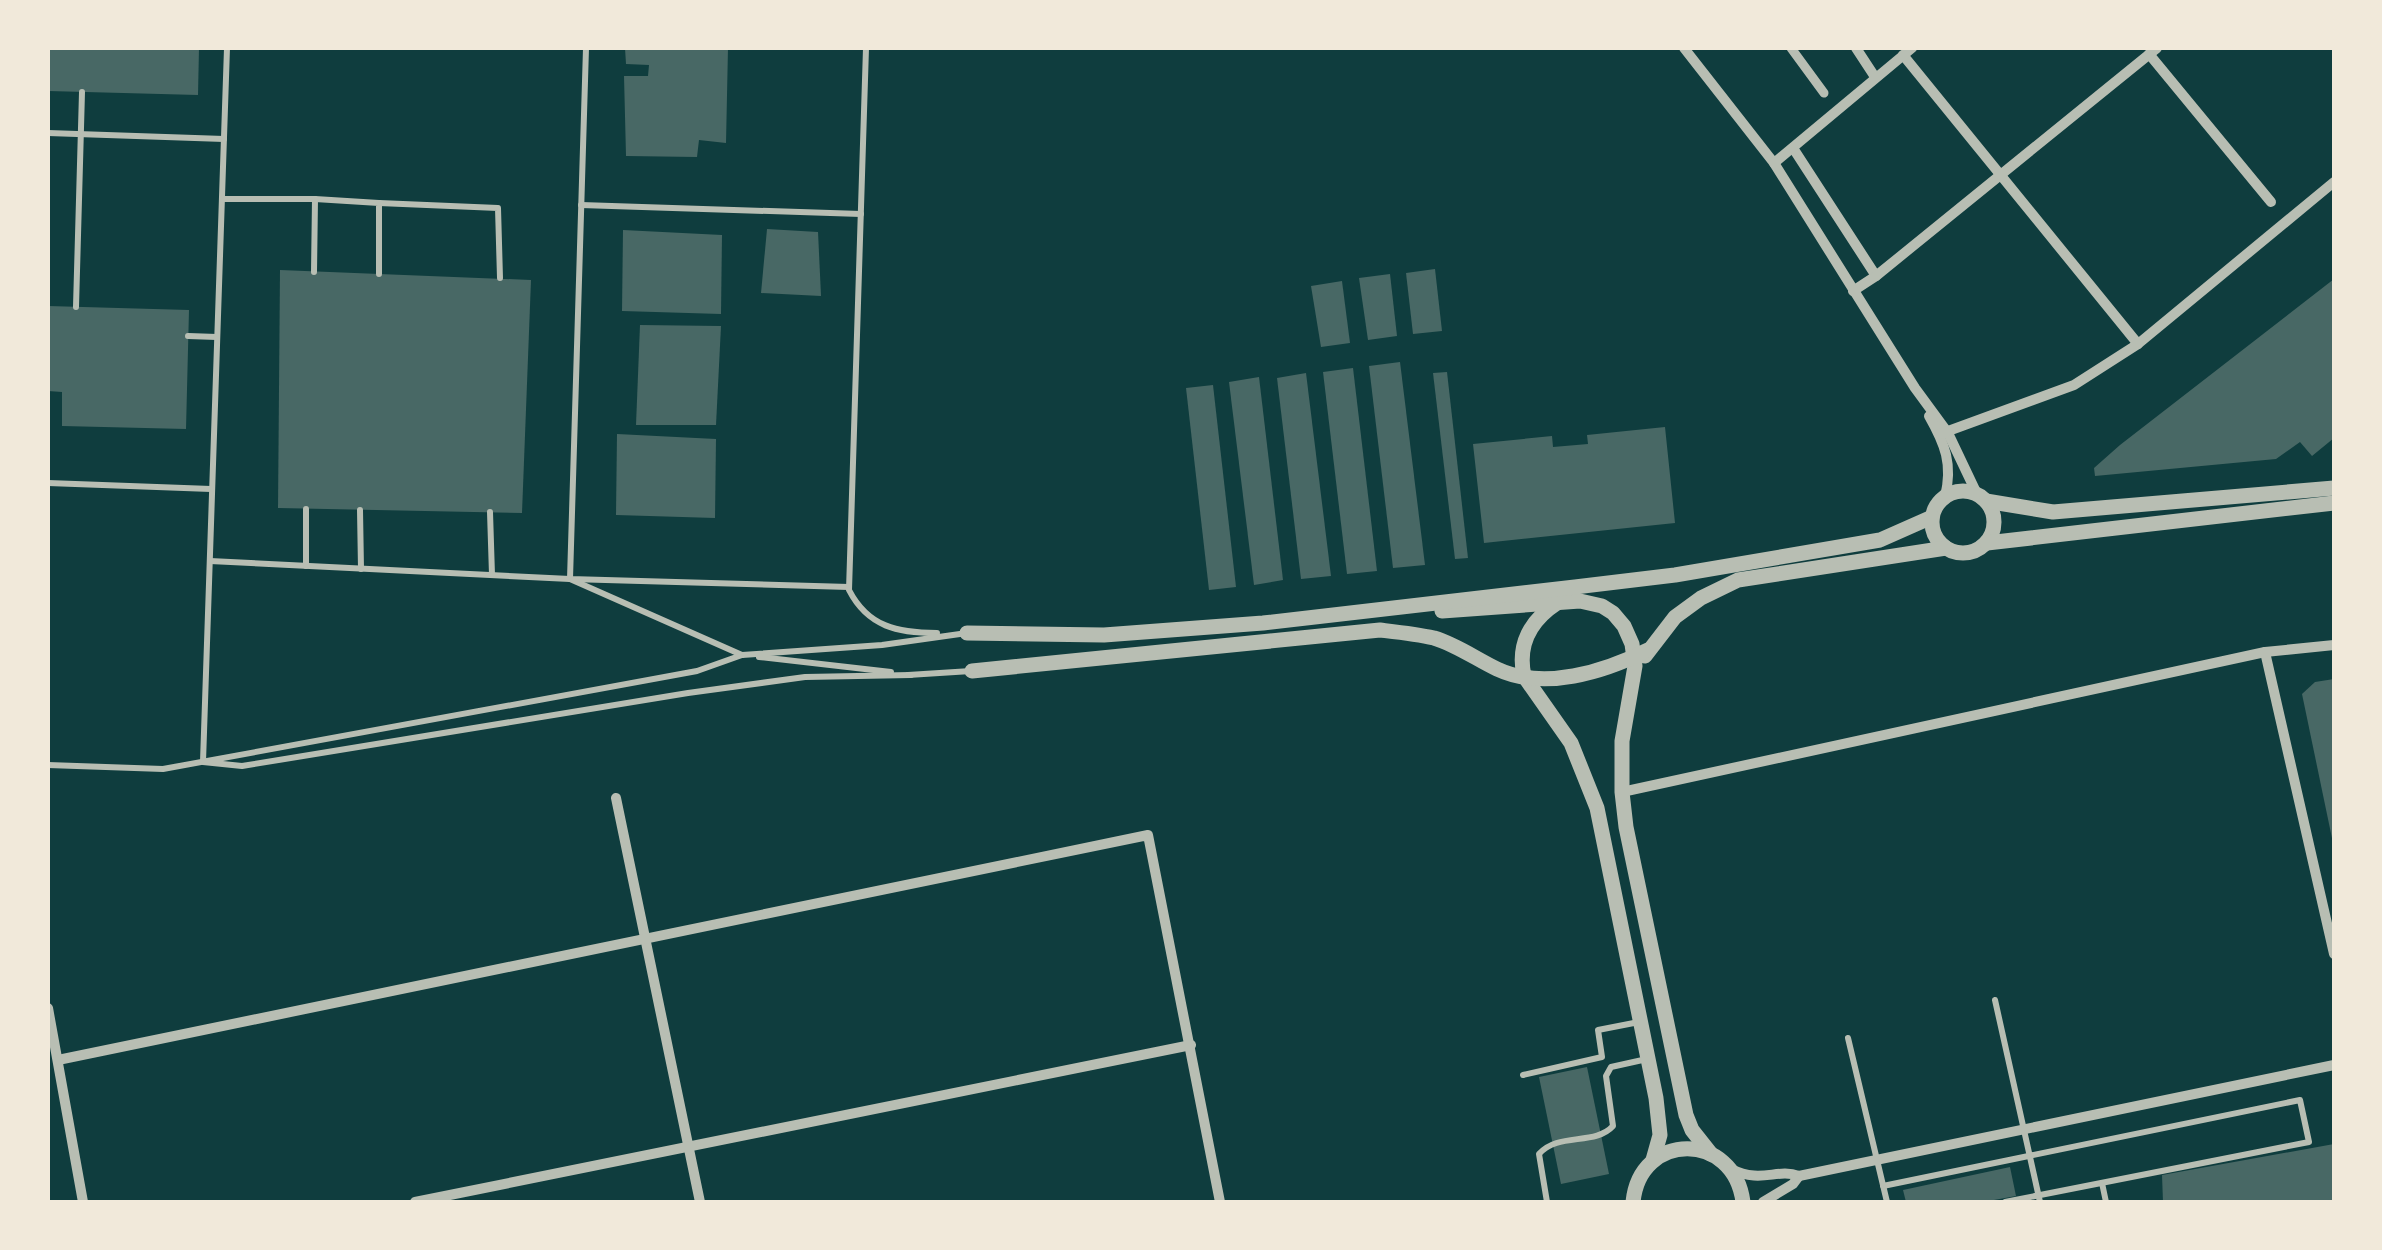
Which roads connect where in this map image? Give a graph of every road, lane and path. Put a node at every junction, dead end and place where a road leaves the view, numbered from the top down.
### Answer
1 (227, 48) edge
2 (586, 48) edge
3 (866, 48) edge
4 (1684, 48) edge
5 (1791, 48) edge
6 (1858, 48) edge
7 (1908, 51) edge
8 (2153, 51) edge
9 (1876, 77) junction
10 (82, 92) dead end
11 (1824, 93) dead end
12 (48, 133) edge
13 (81, 134) junction
14 (224, 139) junction
15 (1793, 148) junction
16 (1774, 163) junction
17 (2000, 173) junction
18 (2334, 182) edge
19 (222, 199) junction
20 (315, 199) junction
21 (2272, 202) dead end
22 (379, 203) junction
23 (581, 205) junction
24 (861, 214) junction
25 (314, 272) dead end
26 (379, 274) dead end
27 (1876, 276) junction
28 (500, 278) dead end
29 (1853, 291) junction
30 (76, 307) dead end
31 (188, 336) dead end
32 (217, 337) junction
33 (2138, 344) junction
34 (1944, 434) junction
35 (48, 483) edge
36 (2334, 488) edge
37 (211, 489) junction
38 (1945, 496) junction
39 (1981, 497) junction
40 (2334, 503) edge
41 (306, 508) dead end
42 (360, 510) dead end
43 (490, 512) dead end
44 (1932, 517) junction
45 (1986, 543) junction
46 (1946, 548) junction
47 (210, 561) junction
48 (306, 566) junction
49 (1726, 566) junction
50 (361, 568) junction
51 (492, 575) junction
52 (570, 578) junction
53 (849, 588) junction
54 (1559, 602) junction
55 (1400, 607) junction
56 (967, 634) junction
57 (2334, 645) edge
58 (2265, 652) junction
59 (1641, 654) junction
60 (742, 655) junction
61 (972, 671) joint
62 (912, 675) junction
63 (1524, 676) junction
64 (204, 762) junction
65 (48, 766) edge
66 (1622, 792) junction
67 (616, 798) dead end
68 (645, 938) junction
69 (2334, 954) edge
70 (1995, 1000) dead end
71 (48, 1008) edge
72 (1640, 1022) junction
73 (1848, 1038) dead end
74 (1191, 1045) junction
75 (1602, 1057) junction
76 (1648, 1059) junction
77 (58, 1060) junction
78 (2334, 1065) edge
79 (1611, 1066) junction
80 (1523, 1075) dead end
81 (2023, 1128) junction
82 (688, 1147) junction
83 (1712, 1154) junction
84 (2029, 1156) junction
85 (1875, 1159) junction
86 (1653, 1160) junction
87 (1731, 1169) junction
88 (1799, 1176) junction
89 (1638, 1179) junction
90 (2102, 1183) junction
91 (1884, 1186) junction
92 (2039, 1199) edge
93 (83, 1202) edge
94 (415, 1202) edge
95 (700, 1202) edge
96 (1220, 1202) edge
97 (1546, 1202) edge
98 (1620, 1202) edge
99 (1633, 1202) edge
100 (1743, 1202) edge
101 (1763, 1202) edge
102 (1887, 1202) edge
103 (2005, 1202) edge
104 (2106, 1202) edge

1 - 14 lane
2 - 23 lane
3 - 24 lane
4 - 16 street
5 - 11 street
6 - 9 street
7 - 9 street
7 - 17 street
8 - 17 street
8 - 21 street
9 - 15 street
10 - 13 lane
12 - 13 lane
13 - 14 lane
13 - 30 lane
14 - 19 lane
15 - 16 street
15 - 27 street
16 - 29 street
17 - 27 street
17 - 33 street
18 - 33 street
19 - 20 lane
19 - 32 lane
20 - 22 lane
20 - 25 lane
22 - 26 lane
22 - 28 lane
23 - 24 lane
23 - 52 lane
24 - 53 lane
27 - 29 street
29 - 34 street
31 - 32 lane
32 - 37 lane
33 - 34 street
34 - 38 street
34 - 39 street
35 - 37 lane
36 - 39 street
37 - 47 lane
38 - 39 street
38 - 44 street
39 - 45 street
40 - 45 street
41 - 48 lane
42 - 50 lane
43 - 51 lane
44 - 46 street
44 - 49 street
45 - 46 street
46 - 59 street
47 - 48 lane
47 - 64 lane
48 - 50 lane
49 - 54 street
49 - 55 street
50 - 51 lane
51 - 52 lane
52 - 53 lane
52 - 60 lane
53 - 56 lane
54 - 55 street
54 - 59 street
54 - 63 street
55 - 56 street
56 - 60 lane
57 - 58 street
58 - 66 street
58 - 69 street
59 - 63 street
59 - 66 street
60 - 62 lane
60 - 64 lane
61 - 62 lane
61 - 63 street
62 - 64 lane
63 - 72 street
64 - 65 lane
66 - 83 street
67 - 68 street
68 - 74 street
68 - 77 street
68 - 82 street
70 - 81 lane
71 - 77 street
72 - 75 lane
72 - 76 street
73 - 85 lane
74 - 82 street
74 - 96 street
75 - 79 lane
75 - 80 lane
76 - 79 lane
76 - 86 street
77 - 93 street
78 - 81 street
79 - 97 lane
81 - 84 lane
81 - 85 street
82 - 94 street
82 - 95 street
83 - 86 street
83 - 87 street
84 - 90 lane
84 - 91 lane
84 - 92 lane
85 - 88 street
85 - 91 lane
86 - 89 street
87 - 88 street
87 - 100 street
88 - 101 street
89 - 98 street
89 - 99 street
90 - 92 lane
90 - 104 lane
91 - 102 lane
92 - 103 lane

